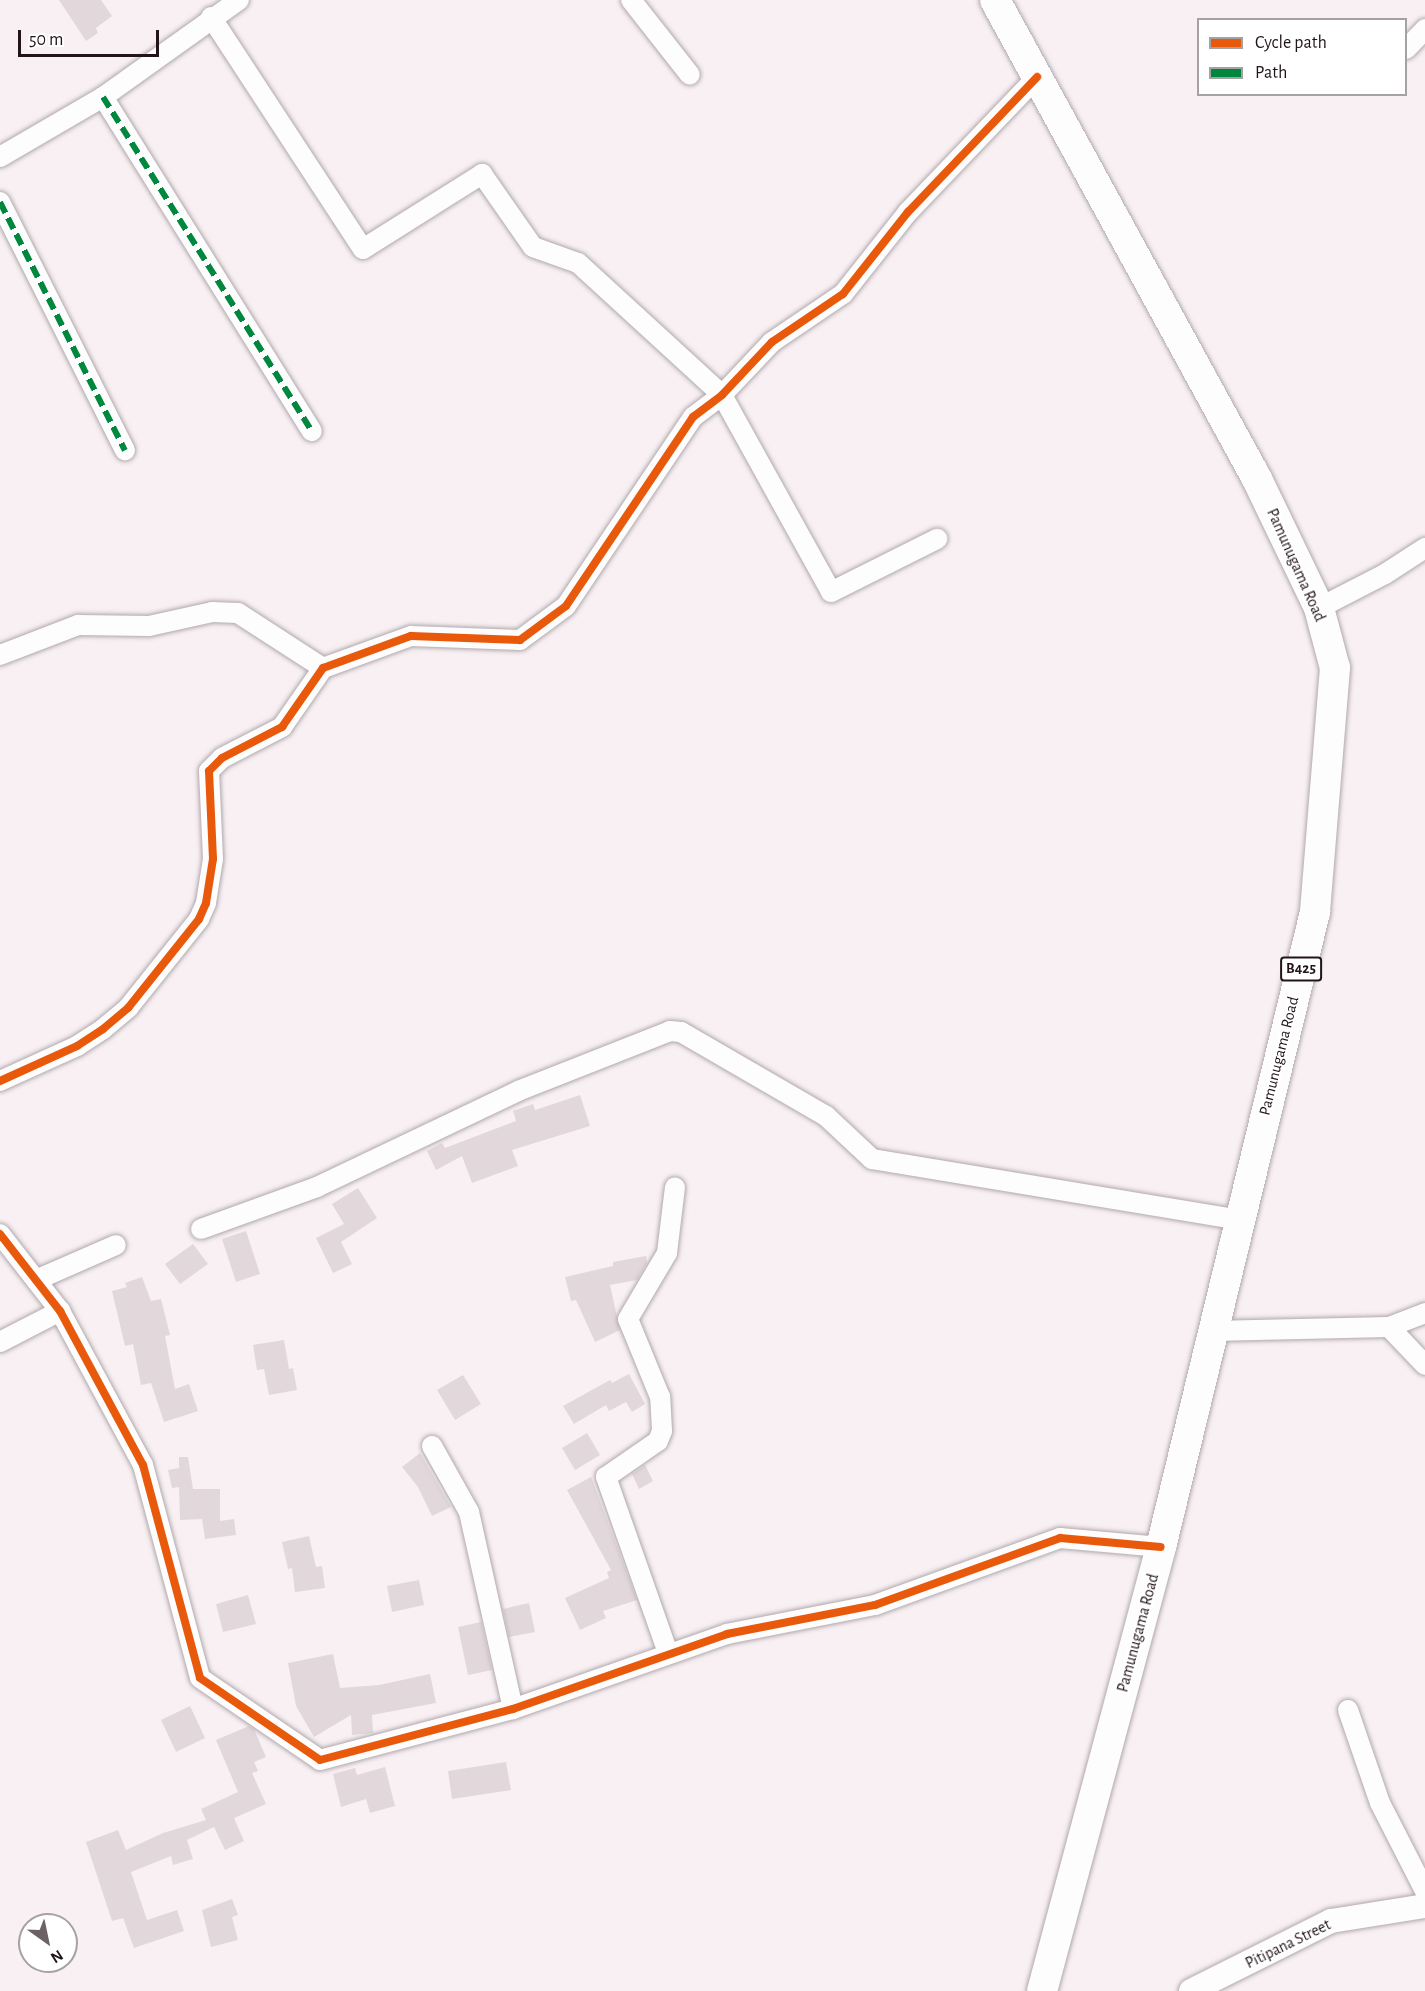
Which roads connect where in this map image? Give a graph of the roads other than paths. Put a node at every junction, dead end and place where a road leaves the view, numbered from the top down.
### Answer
1 (239, 0) edge
2 (631, 0) edge
3 (995, 0) edge
4 (211, 18) junction
5 (1425, 30) edge
6 (1407, 48) edge
7 (690, 75) dead end
8 (1037, 77) junction
9 (103, 97) junction
10 (0, 157) edge
11 (0, 202) edge
12 (722, 395) junction
13 (312, 431) dead end
14 (125, 450) dead end
15 (937, 539) dead end
16 (1425, 548) edge
17 (1319, 608) junction
18 (0, 655) edge
19 (323, 668) junction
20 (0, 1081) edge
21 (675, 1187) dead end
22 (1239, 1220) junction
23 (201, 1229) dead end
24 (0, 1234) edge
25 (116, 1245) dead end
26 (36, 1280) junction
27 (60, 1311) junction
28 (1425, 1313) edge
29 (1389, 1327) junction
30 (1211, 1332) junction
31 (0, 1342) edge
32 (1425, 1365) edge
33 (432, 1446) dead end
34 (1161, 1547) junction
35 (668, 1653) junction
36 (513, 1709) junction
37 (1348, 1710) dead end
38 (1425, 1890) edge
39 (1425, 1906) edge
40 (1042, 1991) edge
41 (1191, 1991) edge

1 - 4 street
2 - 7 street
3 - 8 main road, Pamunugama Road / B425
4 - 9 street
4 - 12 street
5 - 6 street
8 - 12 street
8 - 17 main road, Pamunugama Road / B425
9 - 10 street
9 - 13 street
11 - 14 street
12 - 15 street
12 - 19 street
16 - 17 street
17 - 22 main road, Pamunugama Road / B425
18 - 19 street
19 - 20 street
21 - 35 street
22 - 23 street
22 - 30 main road, Pamunugama Road / B425
24 - 26 street
25 - 26 street
26 - 27 street
27 - 31 street
27 - 36 street
28 - 29 street
29 - 30 street
29 - 32 street
30 - 34 main road, Pamunugama Road / B425
33 - 36 street
34 - 35 street
34 - 40 main road, Pamunugama Road / B425
35 - 36 street
37 - 38 street
39 - 41 street, Pitipana Street

